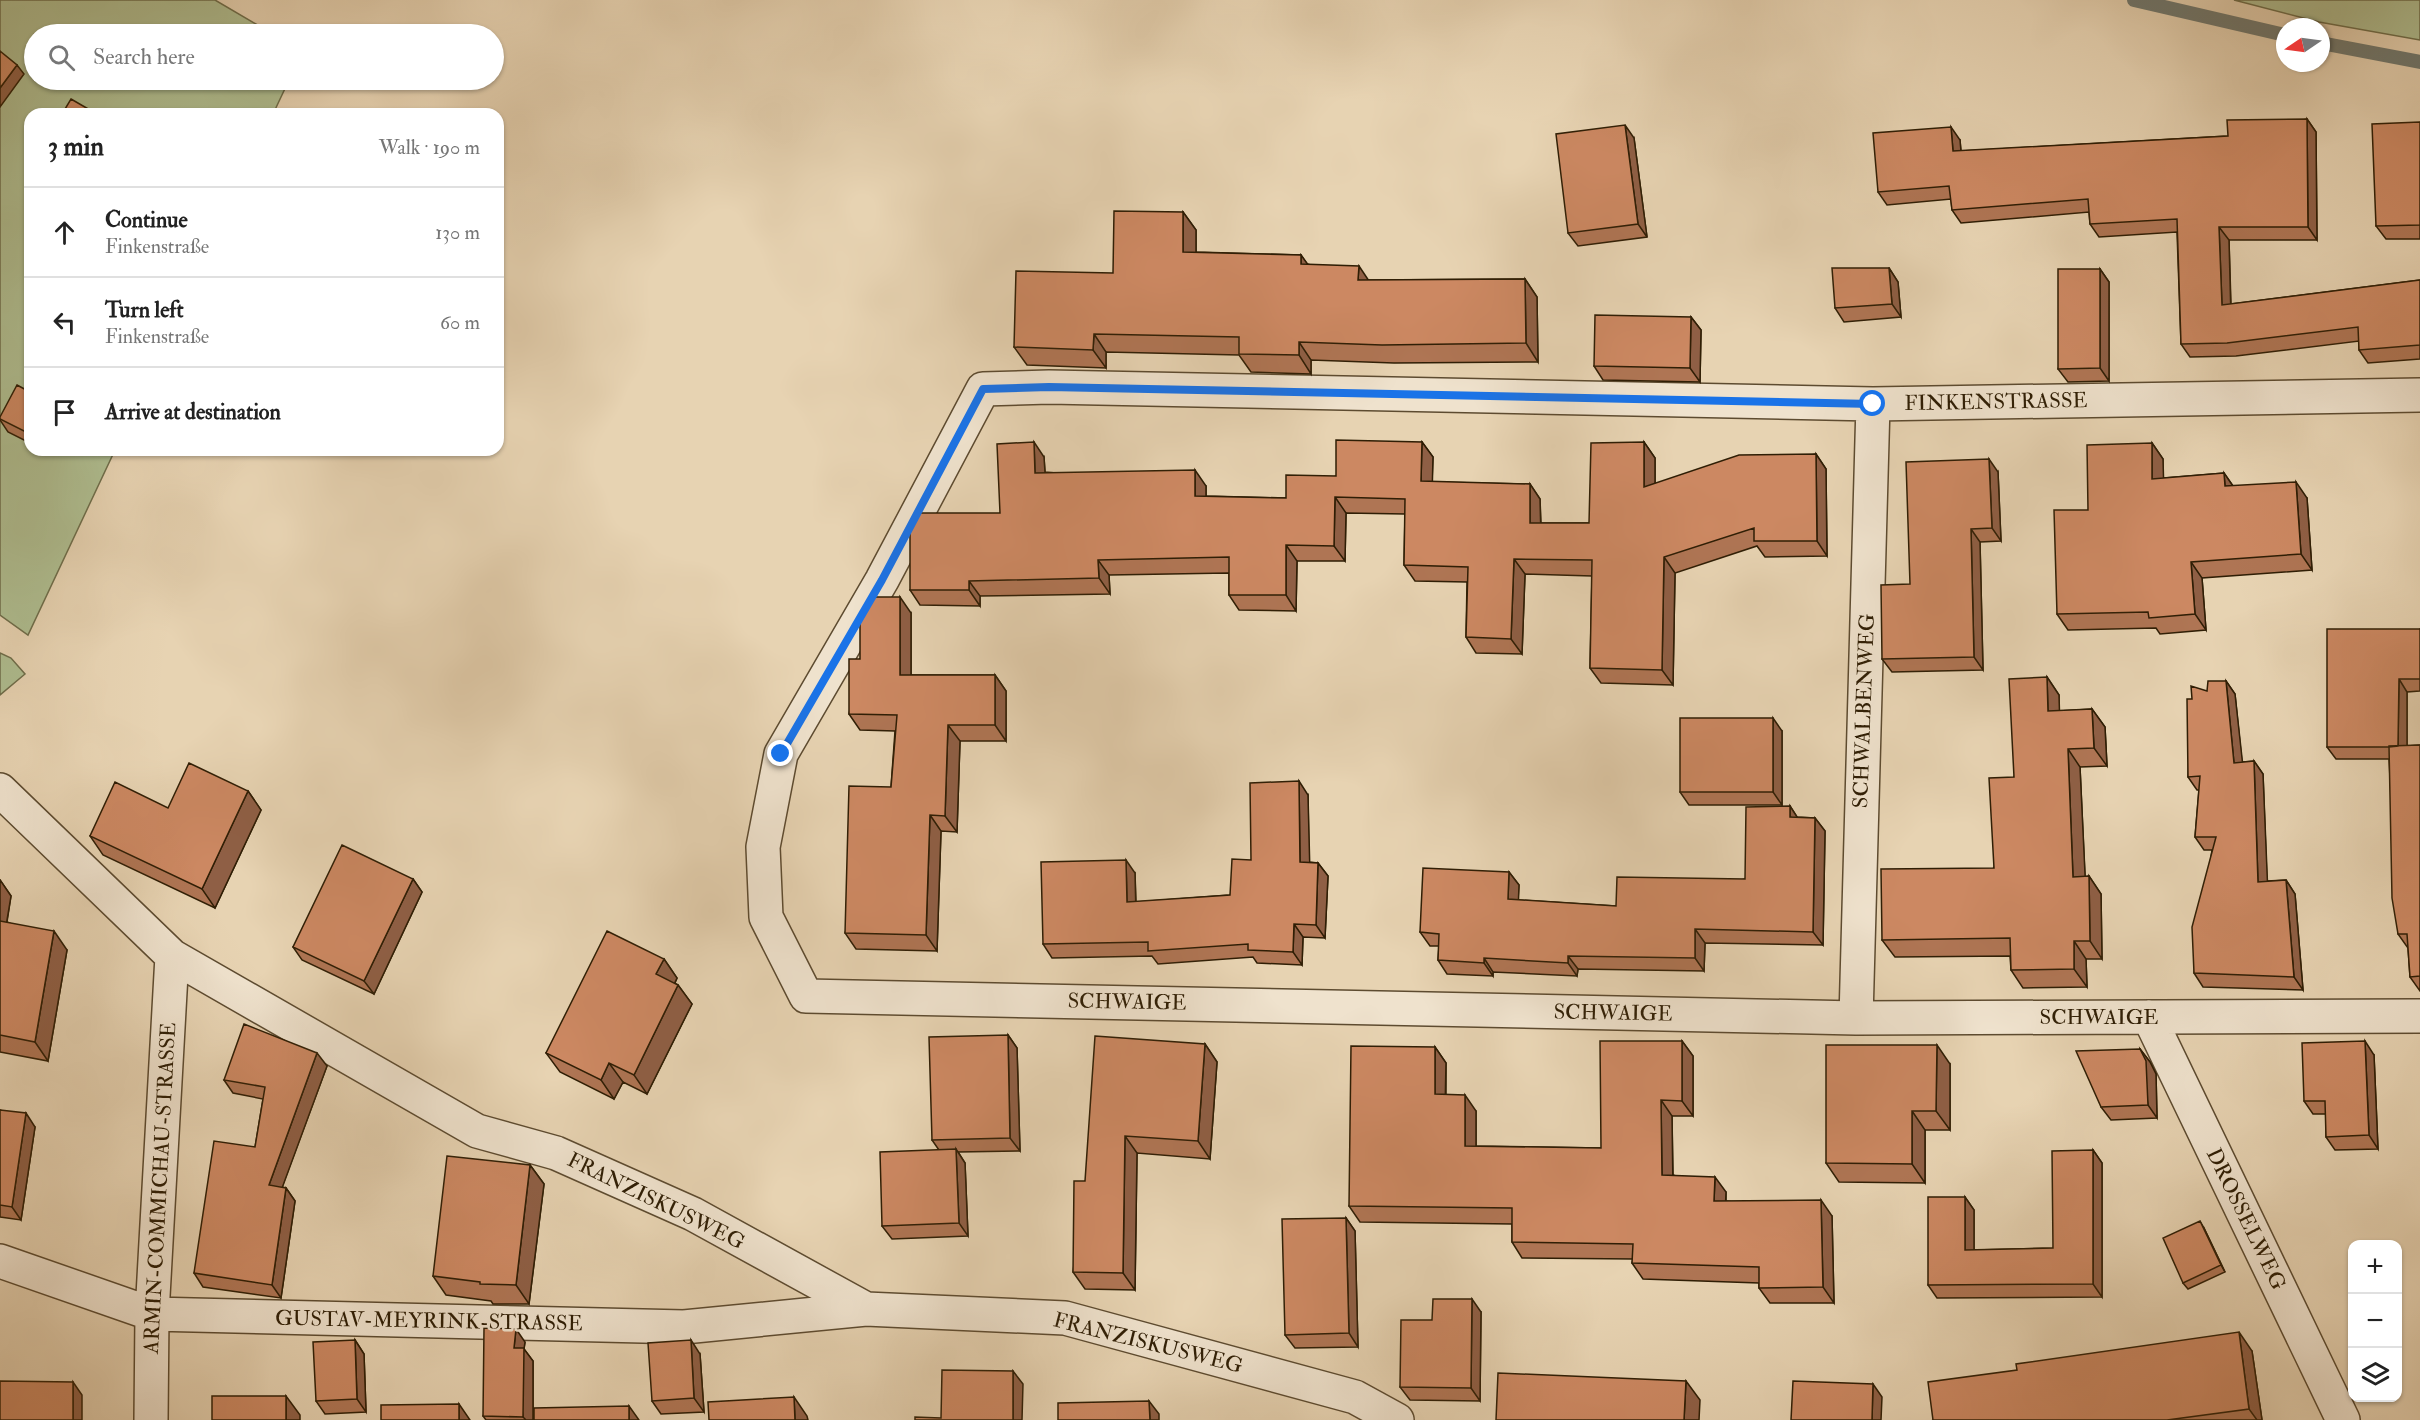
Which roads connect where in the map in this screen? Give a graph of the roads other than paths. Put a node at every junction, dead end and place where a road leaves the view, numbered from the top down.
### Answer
1 (2420, 395) edge
2 (1873, 404) junction
3 (0, 790) edge
4 (172, 956) junction
5 (806, 996) joint
6 (2420, 1016) edge
7 (2150, 1017) junction
8 (1856, 1018) junction
9 (0, 1261) edge
10 (866, 1309) junction
11 (152, 1314) junction
12 (151, 1420) edge
13 (1397, 1420) edge
14 (2343, 1420) edge

1 - 2 street, FINKENSTRASSE
2 - 5 street, FINKENSTRASSE
2 - 8 street, SCHWALBENWEG
3 - 4 street, FRANZISKUSWEG
4 - 10 street, FRANZISKUSWEG
4 - 11 street, ARMIN-COMMICHAU-STRASSE
5 - 8 street, SCHWAIGE
6 - 7 street, SCHWAIGE
7 - 8 street, SCHWAIGE
7 - 14 street, DROSSELWEG
9 - 11 street, GUSTAV-MEYRINK-STRASSE
10 - 11 street, GUSTAV-MEYRINK-STRASSE
10 - 13 street, FRANZISKUSWEG
11 - 12 street, ARMIN-COMMICHAU-STRASSE

